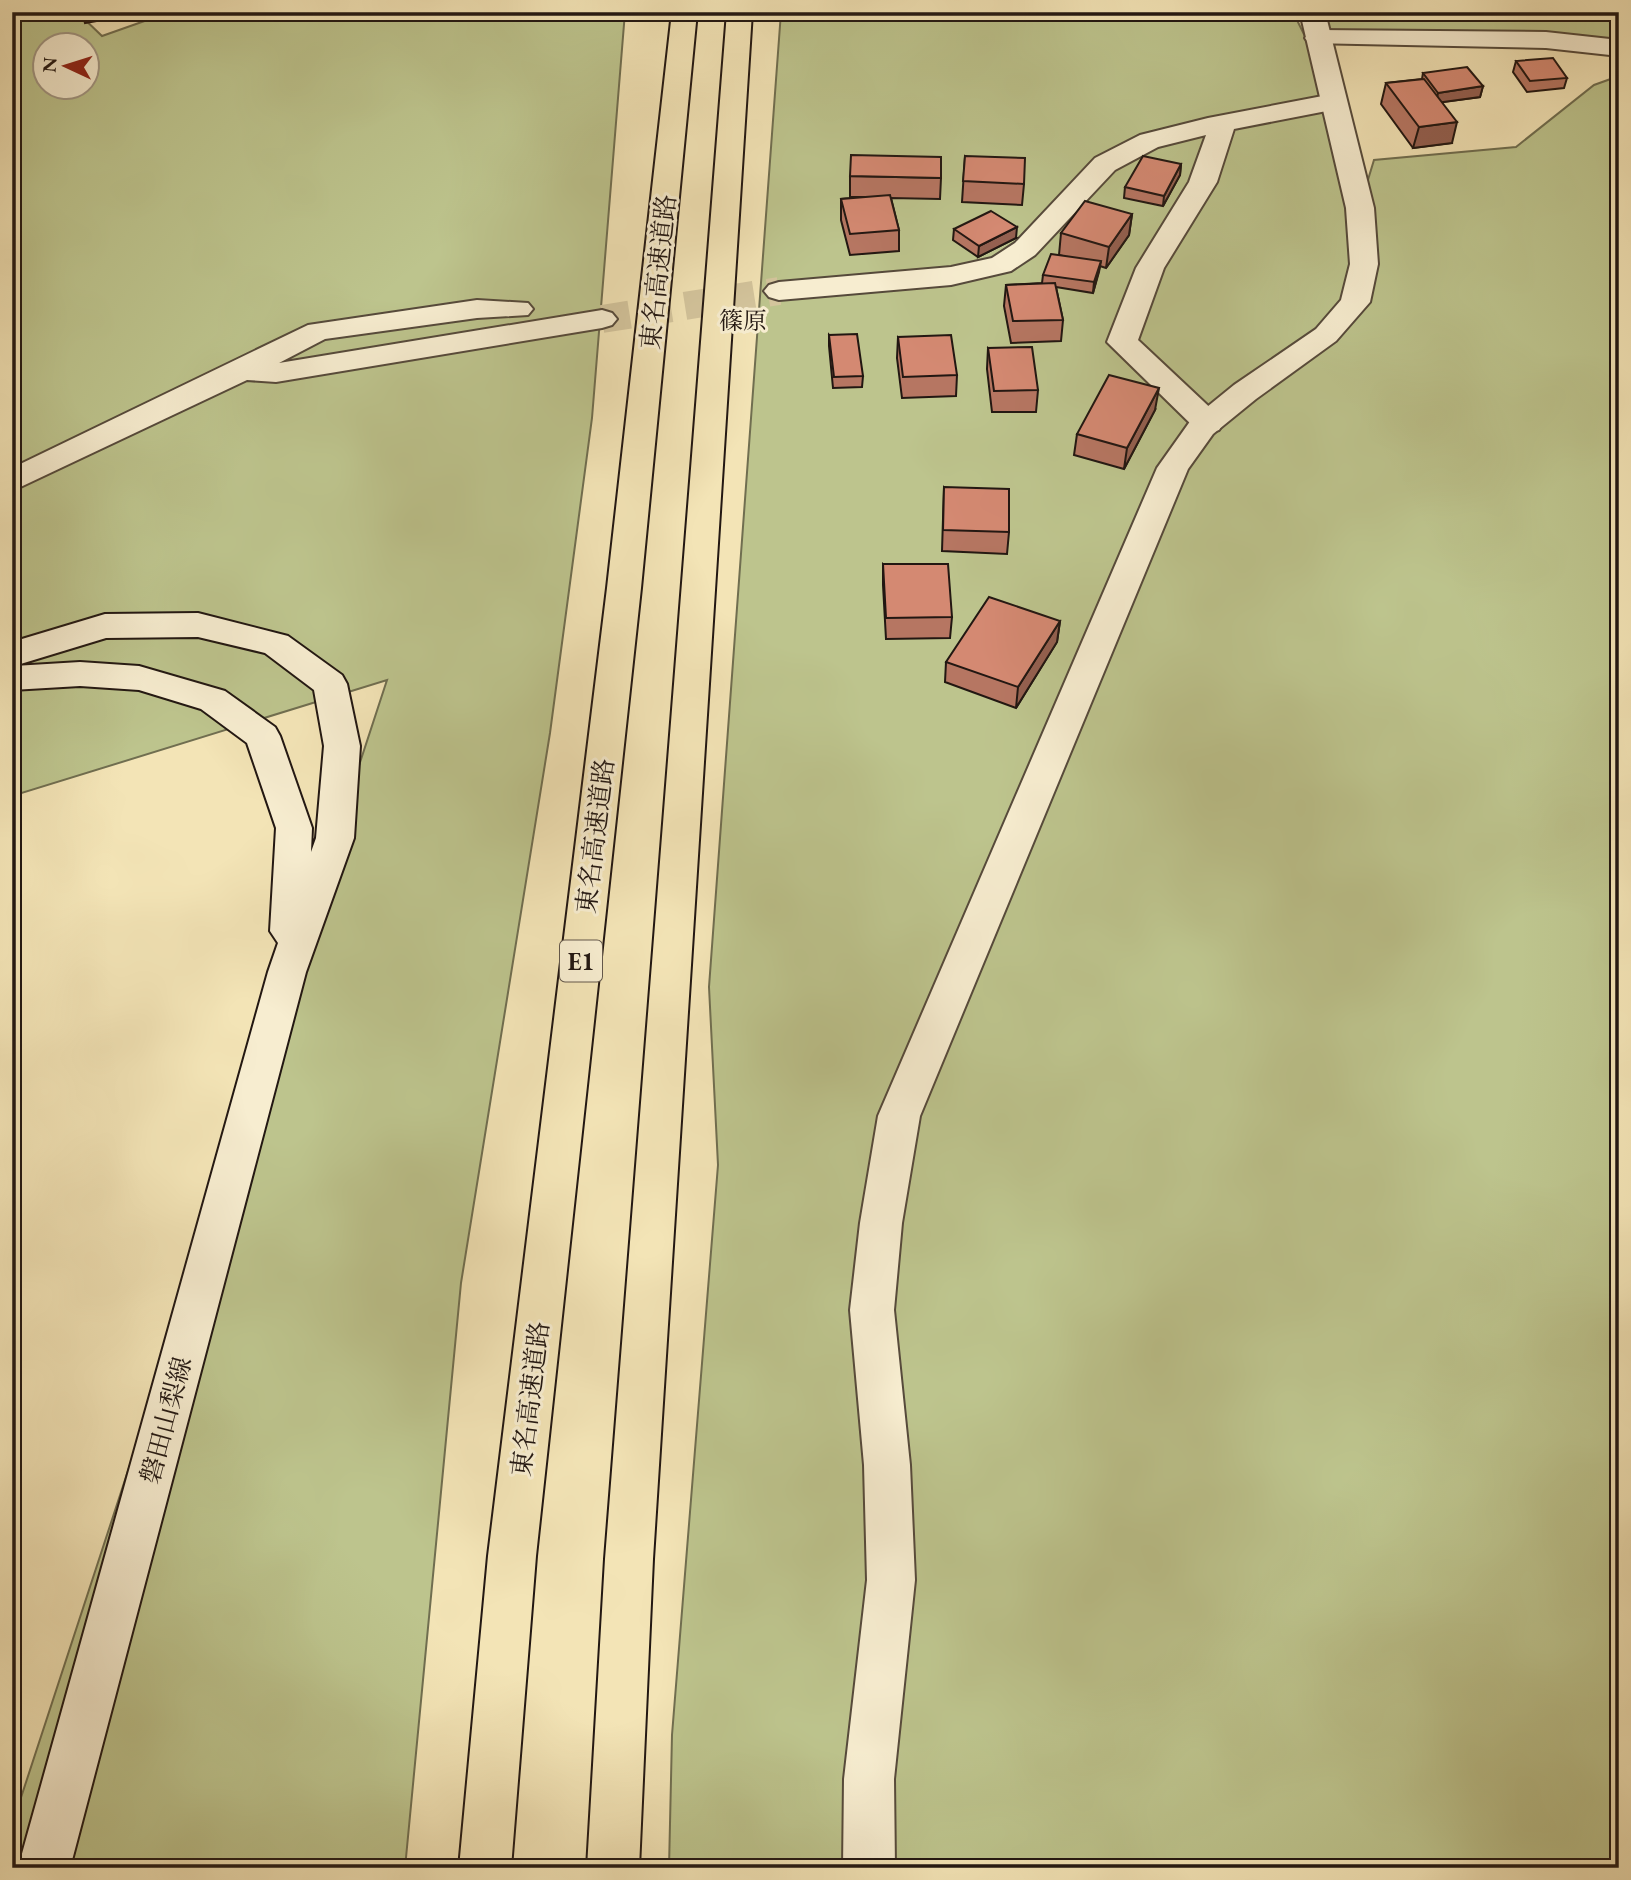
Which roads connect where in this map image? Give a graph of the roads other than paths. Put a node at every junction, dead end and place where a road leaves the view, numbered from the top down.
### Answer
1 (685, 12) edge
2 (740, 12) edge
3 (1315, 25) edge
4 (1619, 48) edge
5 (1333, 102) junction
6 (1223, 123) junction
7 (779, 291) tunnel mouth
8 (518, 309) dead end
9 (601, 319) tunnel mouth
10 (241, 371) junction
11 (1208, 422) junction
12 (12, 481) edge
13 (12, 653) edge
14 (12, 678) edge
15 (287, 972) junction
16 (44, 1868) edge
17 (485, 1868) edge
18 (613, 1868) edge
19 (869, 1868) edge

1 - 17 highway, 東名高速道路 / E1
2 - 18 highway
3 - 4 street
3 - 5 street
5 - 6 street
5 - 11 street
6 - 7 street
6 - 11 street
8 - 10 street
9 - 10 street
10 - 12 street
11 - 19 street
13 - 15 street, 磐田山梨線
14 - 15 street, 磐田山梨線
15 - 16 street, 磐田山梨線

